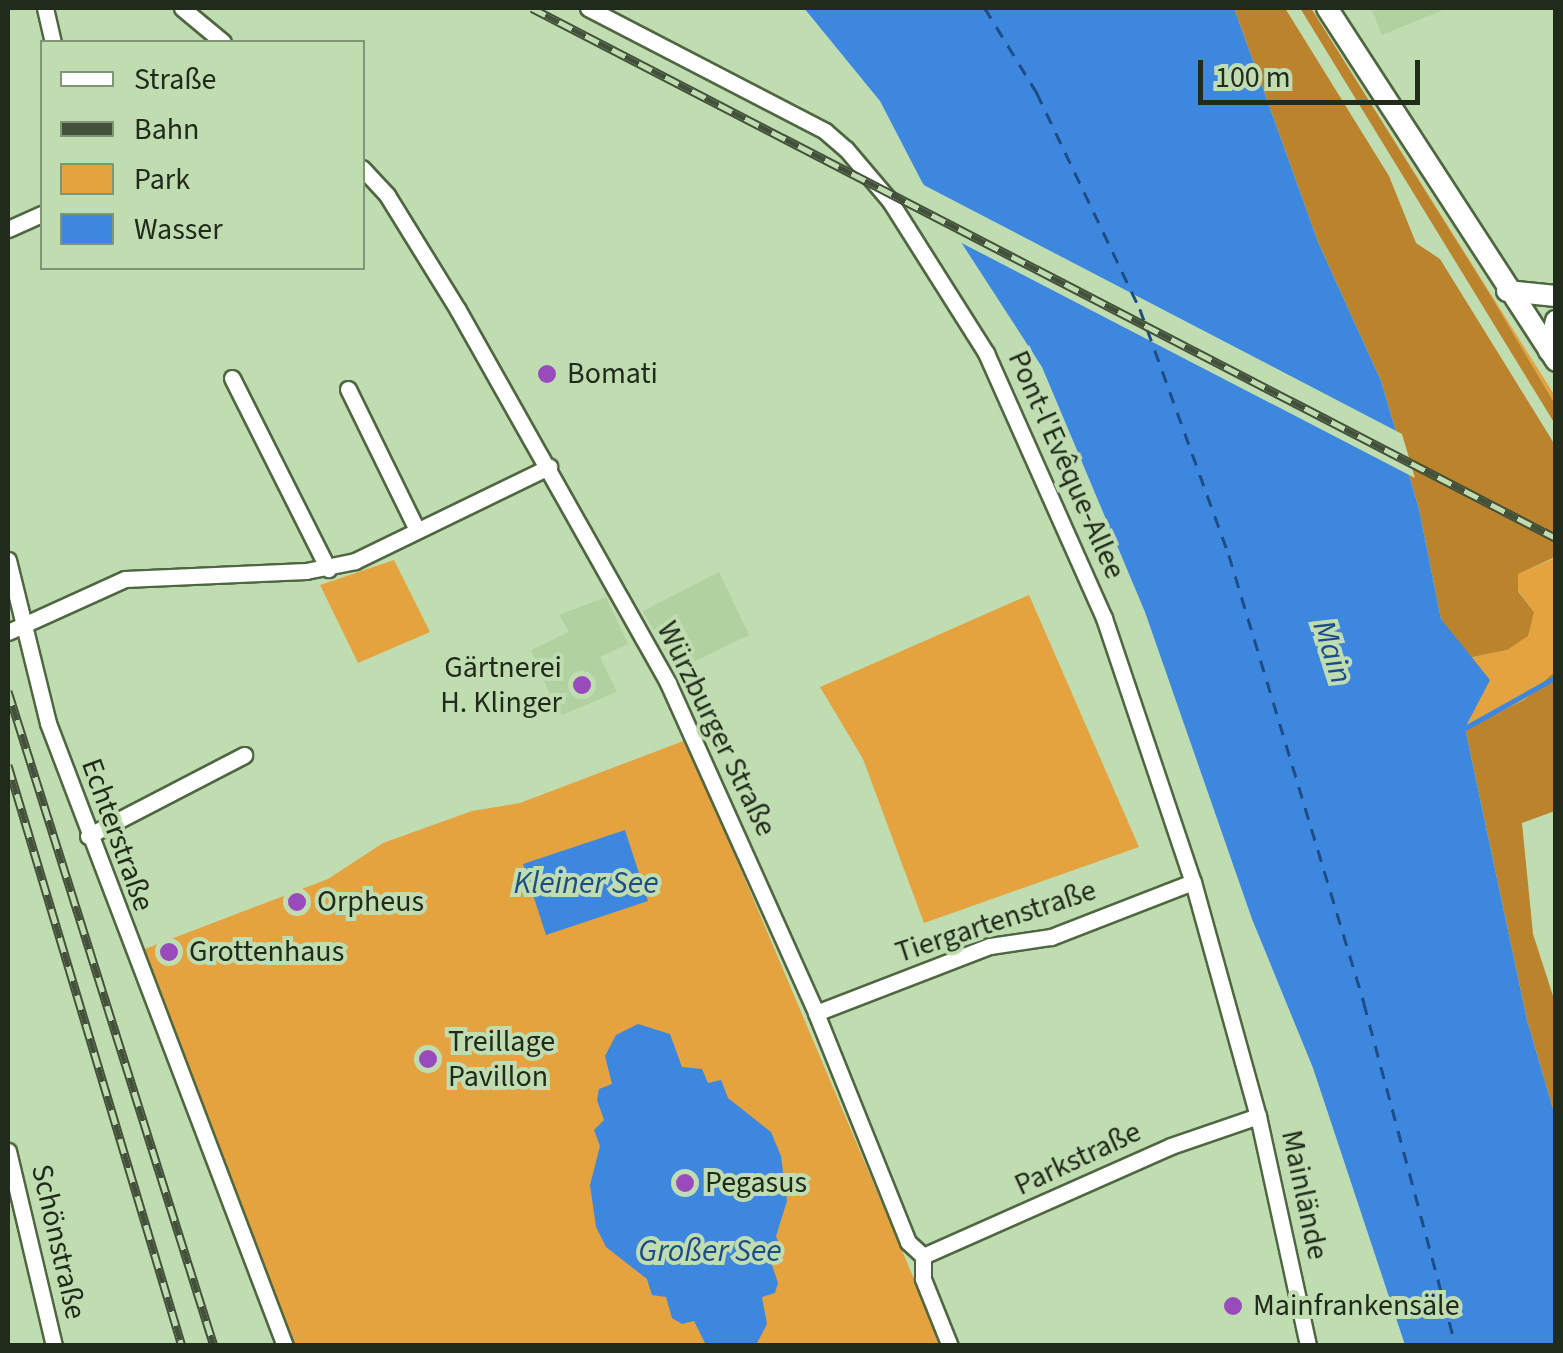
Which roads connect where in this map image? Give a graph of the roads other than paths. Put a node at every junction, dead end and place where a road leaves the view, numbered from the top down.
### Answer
1 (45, 8) edge
2 (182, 8) edge
3 (588, 8) edge
4 (1326, 8) edge
5 (53, 40) edge
6 (221, 40) edge
7 (365, 172) edge
8 (40, 215) edge
9 (8, 230) edge
10 (1507, 291) junction
11 (1556, 296) edge
12 (1556, 320) edge
13 (1552, 356) edge
14 (232, 378) dead end
15 (348, 389) dead end
16 (550, 467) junction
17 (417, 530) junction
18 (8, 560) edge
19 (328, 569) junction
20 (15, 629) edge
21 (244, 755) dead end
22 (88, 836) junction
23 (1192, 882) junction
24 (816, 1012) junction
25 (1258, 1116) junction
26 (8, 1150) edge
27 (923, 1256) junction
28 (54, 1346) edge
29 (285, 1346) edge
30 (950, 1346) edge
31 (1308, 1346) edge

1 - 5 street
2 - 6 street
3 - 23 street, Pont-l'Evêque-Allee
4 - 10 main road
7 - 16 street, Würzburger Straße
8 - 9 street
10 - 11 main road
10 - 13 main road
12 - 13 main road
14 - 19 street
15 - 17 street
16 - 17 street
16 - 24 street, Würzburger Straße
17 - 19 street
18 - 20 street, Echterstraße
19 - 20 street
20 - 22 street, Echterstraße
21 - 22 street
22 - 29 street, Echterstraße
23 - 24 street, Tiergartenstraße
23 - 25 street, Pont-l'Evêque-Allee
24 - 27 street, Würzburger Straße
25 - 27 street, Parkstraße
25 - 31 street, Mainlände
26 - 28 street, Schönstraße
27 - 30 street, Würzburger Straße

